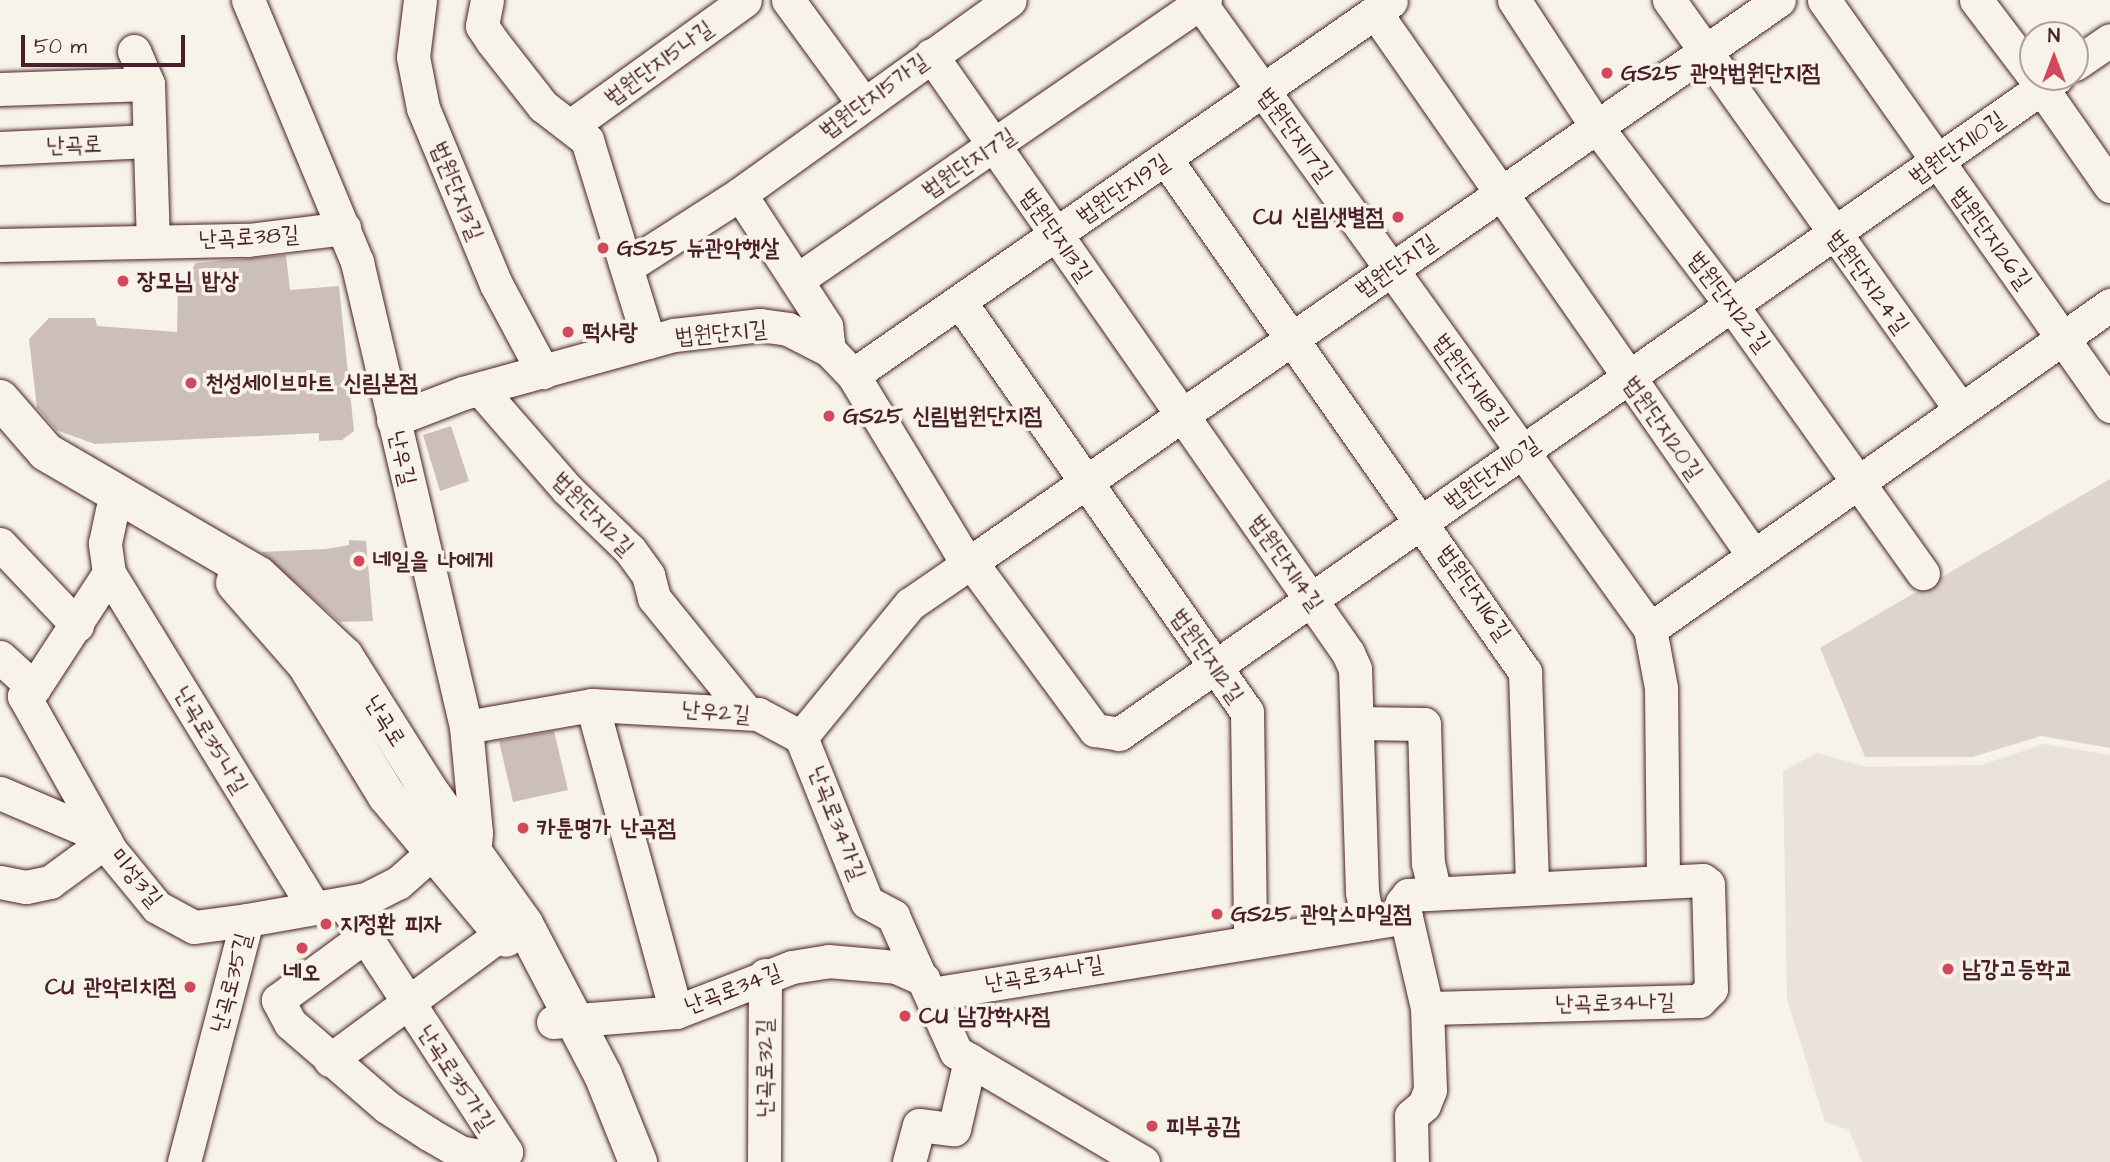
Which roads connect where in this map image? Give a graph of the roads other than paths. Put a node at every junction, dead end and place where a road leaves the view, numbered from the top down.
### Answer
1 (248, 0) edge
2 (420, 0) edge
3 (487, 0) edge
4 (745, 0) edge
5 (788, 0) edge
6 (1010, 0) edge
7 (1514, 0) edge
8 (1669, 0) edge
9 (1779, 0) edge
10 (1824, 0) edge
11 (1976, 0) edge
12 (1201, 1) edge
13 (1383, 6) edge
14 (2110, 40) edge
15 (134, 51) dead end
16 (2019, 51) edge
17 (1704, 52) junction
18 (2089, 54) edge
19 (930, 55) junction
20 (148, 84) junction
21 (0, 89) edge
22 (1263, 90) junction
23 (2027, 91) edge
24 (2050, 91) edge
25 (863, 103) junction
26 (572, 125) junction
27 (1596, 126) junction
28 (149, 141) junction
29 (995, 146) junction
30 (0, 148) edge
31 (1167, 161) junction
32 (1936, 162) junction
33 (2110, 186) edge
34 (740, 194) junction
35 (1499, 195) junction
36 (344, 228) junction
37 (1056, 234) junction
38 (1832, 234) junction
39 (153, 240) junction
40 (0, 245) edge
41 (628, 266) junction
42 (1391, 269) junction
43 (797, 280) junction
44 (960, 302) junction
45 (2110, 305) edge
46 (1733, 307) junction
47 (2063, 337) junction
48 (1294, 339) junction
49 (649, 342) junction
50 (829, 350) junction
51 (543, 372) junction
52 (853, 375) junction
53 (1628, 379) junction
54 (480, 388) junction
55 (0, 400) edge
56 (2110, 406) edge
57 (1961, 410) junction
58 (1182, 415) junction
59 (393, 420) junction
60 (0, 431) edge
61 (1522, 452) junction
62 (1859, 481) junction
63 (1086, 482) junction
64 (112, 510) junction
65 (1423, 521) junction
66 (0, 544) edge
67 (1753, 555) junction
68 (971, 562) junction
69 (109, 573) junction
70 (1923, 573) dead end
71 (1311, 599) junction
72 (77, 625) junction
73 (1650, 629) junction
74 (0, 657) edge
75 (1216, 669) junction
76 (34, 688) junction
77 (592, 705) junction
78 (747, 713) junction
79 (1357, 723) junction
80 (466, 727) junction
81 (801, 737) junction
82 (0, 793) edge
83 (105, 839) junction
84 (434, 851) junction
85 (474, 853) junction
86 (1663, 881) junction
87 (0, 883) edge
88 (1532, 888) junction
89 (468, 892) junction
90 (1435, 893) junction
91 (329, 906) junction
92 (1406, 917) junction
93 (247, 920) junction
94 (1368, 923) junction
95 (502, 933) junction
96 (365, 936) junction
97 (1250, 939) junction
98 (765, 975) junction
99 (925, 984) junction
100 (408, 1003) junction
101 (1427, 1008) junction
102 (676, 1012) junction
103 (564, 1021) junction
104 (330, 1060) junction
105 (970, 1060) junction
106 (1092, 1147) edge
107 (193, 1156) edge
108 (618, 1162) edge
109 (638, 1162) edge
110 (764, 1162) edge
111 (909, 1162) edge
112 (1143, 1162) edge
113 (1412, 1162) edge

1 - 36 street, 난우길
2 - 51 street, 법원단지3길
3 - 26 street
4 - 26 street, 법원단지5나길
5 - 25 street
6 - 19 street, 법원단지5가길
7 - 27 street, 법원단지22길
8 - 17 street
9 - 17 street, 법원단지길
10 - 32 street, 법원단지26길
11 - 16 street
12 - 22 street, 법원단지17길
12 - 29 street, 법원단지7길
13 - 22 street, 법원단지9길
13 - 35 street
14 - 18 street
15 - 20 street
17 - 27 street, 법원단지길
17 - 38 street, 법원단지24길
19 - 25 street, 법원단지5가길
19 - 29 street, 법원단지13길
20 - 21 street
20 - 28 street
22 - 31 street, 법원단지9길
22 - 42 street, 법원단지17길
23 - 32 street, 법원단지10길
24 - 33 street
25 - 34 street, 법원단지5가길
26 - 41 street
27 - 35 street, 법원단지길
27 - 46 street, 법원단지22길
28 - 30 street, 난곡로
28 - 39 street
29 - 37 street, 법원단지13길
29 - 43 street, 법원단지7길
31 - 37 street, 법원단지9길
31 - 48 street
32 - 38 street, 법원단지10길
32 - 47 street, 법원단지26길
34 - 41 street, 법원단지5가길
34 - 43 street
35 - 42 street, 법원단지길
35 - 53 street, 법원단지20길
36 - 39 street, 난곡로38길
36 - 59 street, 난우길
37 - 44 street, 법원단지9길
37 - 58 street, 법원단지13길
38 - 46 street, 법원단지10길
38 - 57 street, 법원단지24길
39 - 40 street, 난곡로38길
41 - 49 street
42 - 48 street, 법원단지길
42 - 61 street, 법원단지18길
43 - 50 street
44 - 52 street, 법원단지9길
44 - 63 street
45 - 47 street
46 - 53 street, 법원단지10길
46 - 62 street, 법원단지22길
47 - 56 street, 법원단지26길
47 - 57 street
48 - 58 street, 법원단지길
48 - 65 street, 법원단지16길
49 - 50 street, 법원단지길
49 - 51 street, 법원단지길
50 - 52 street, 법원단지길
51 - 54 street, 법원단지길
52 - 68 street, 법원단지길
53 - 61 street, 법원단지10길
53 - 67 street, 법원단지20길
54 - 59 street, 법원단지길
54 - 78 street, 법원단지2길
55 - 85 main road, 난곡로
57 - 62 street
58 - 63 street, 법원단지길
58 - 71 street, 법원단지14길
59 - 80 street, 난우길
60 - 64 main road, 난곡로
61 - 65 street, 법원단지10길
61 - 73 street, 법원단지18길
62 - 67 street
62 - 70 street, 법원단지22길
63 - 68 street, 법원단지길
63 - 75 street, 법원단지12길
64 - 69 street
64 - 84 main road, 난곡로
65 - 71 street, 법원단지10길
65 - 88 street, 법원단지16길
66 - 72 street
67 - 73 street
68 - 75 street, 법원단지10길
68 - 81 street
69 - 72 street
69 - 91 street, 난곡로35나길
71 - 75 street, 법원단지10길
71 - 79 street, 법원단지14길
72 - 76 street
73 - 86 street, 법원단지18길
74 - 76 street
75 - 97 street, 법원단지12길
76 - 83 street, 미성3길
77 - 78 street, 난우2길
77 - 80 street, 난우2길
77 - 102 street
78 - 81 street, 난우2길
79 - 90 street
79 - 94 street, 법원단지14길
80 - 85 street, 난우길
81 - 99 street, 난곡로34가길
82 - 83 street, 미성3길
83 - 87 street, 미성3길
83 - 93 street, 미성3길
84 - 89 main road, 난곡로
84 - 91 street, 난곡로35길
85 - 89 street, 난우길
85 - 103 main road, 난곡로
86 - 88 street, 난곡로34나길
86 - 101 street, 난곡로34나길
88 - 90 street, 난곡로34나길
89 - 95 main road, 난곡로
90 - 92 street, 난곡로34나길
91 - 93 street, 난곡로35길
91 - 96 street, 난곡로35가길
92 - 94 street, 난곡로34나길
92 - 101 street
93 - 107 street, 난곡로35길
94 - 97 street, 난곡로34나길
95 - 100 street
95 - 103 main road, 난곡로
96 - 100 street, 난곡로35가길
96 - 104 street, 난곡로35가길
97 - 99 street, 난곡로34나길
98 - 99 street, 난곡로34길
98 - 102 street, 난곡로34길
98 - 110 street, 난곡로32길
99 - 105 street
100 - 104 street, 난곡로35가길
100 - 104 street, 난곡로35가길
101 - 113 street
102 - 103 street, 난곡로34길
103 - 108 main road, 난곡로
103 - 109 main road, 난곡로
105 - 106 street
105 - 111 street
106 - 112 street

